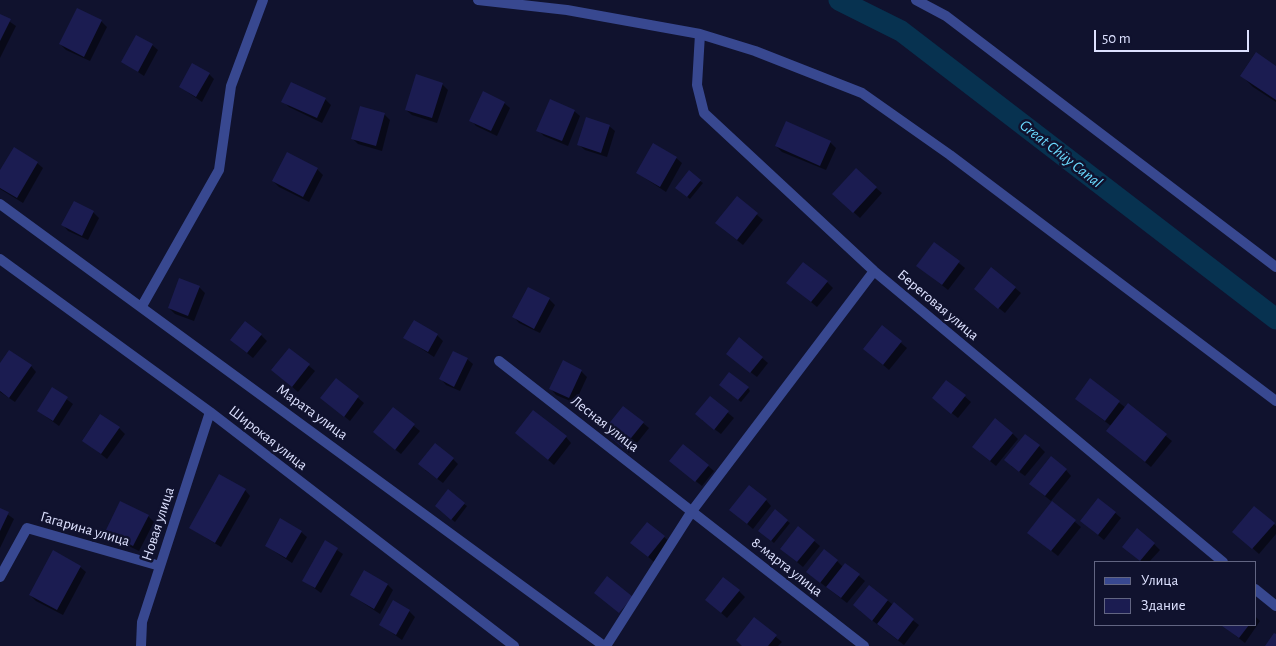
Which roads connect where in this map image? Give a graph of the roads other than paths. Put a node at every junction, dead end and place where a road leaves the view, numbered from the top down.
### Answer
1 (478, 0) edge
2 (916, 0) edge
3 (263, 3) edge
4 (700, 34) junction
5 (0, 204) edge
6 (0, 259) edge
7 (1276, 267) edge
8 (874, 271) junction
9 (142, 306) junction
10 (499, 361) dead end
11 (1276, 401) edge
12 (210, 412) junction
13 (692, 511) junction
14 (1222, 561) edge
15 (160, 566) junction
16 (0, 577) edge
17 (1256, 590) edge
18 (1276, 606) edge
19 (141, 646) edge
20 (514, 646) edge
21 (605, 646) edge
22 (864, 646) edge

1 - 4 street
2 - 7 street
3 - 9 street
4 - 8 street, Береговая улица
4 - 11 street
5 - 9 street, Марата улица
6 - 12 street, Широкая улица
8 - 13 street
8 - 14 street, Береговая улица
9 - 21 street, Марата улица
10 - 13 street, Лесная улица
12 - 15 street, Новая улица
12 - 20 street, Широкая улица
13 - 21 street
13 - 22 street, 8-марта улица
15 - 16 street, Гагарина улица
15 - 19 street, Новая улица
17 - 18 street

